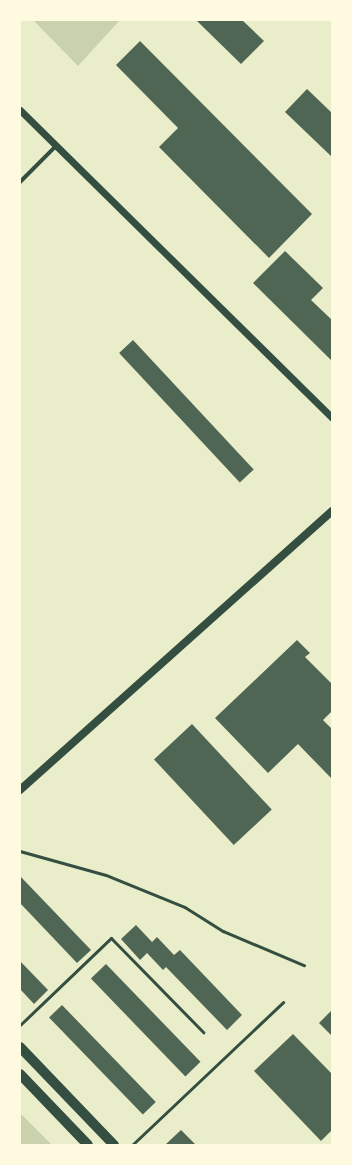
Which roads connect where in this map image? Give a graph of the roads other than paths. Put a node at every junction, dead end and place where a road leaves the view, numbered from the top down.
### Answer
1 (20, 110) edge
2 (56, 146) junction
3 (20, 182) edge
4 (332, 418) edge
5 (332, 511) edge
6 (20, 790) edge
7 (283, 1002) dead end
8 (20, 1025) edge
9 (204, 1032) dead end
10 (20, 1047) edge
11 (20, 1074) edge
12 (88, 1145) edge
13 (114, 1145) edge
14 (132, 1145) edge

1 - 2 street
2 - 3 street
2 - 4 street
5 - 6 main road
7 - 14 lane
8 - 9 lane
10 - 13 main road
11 - 12 main road

